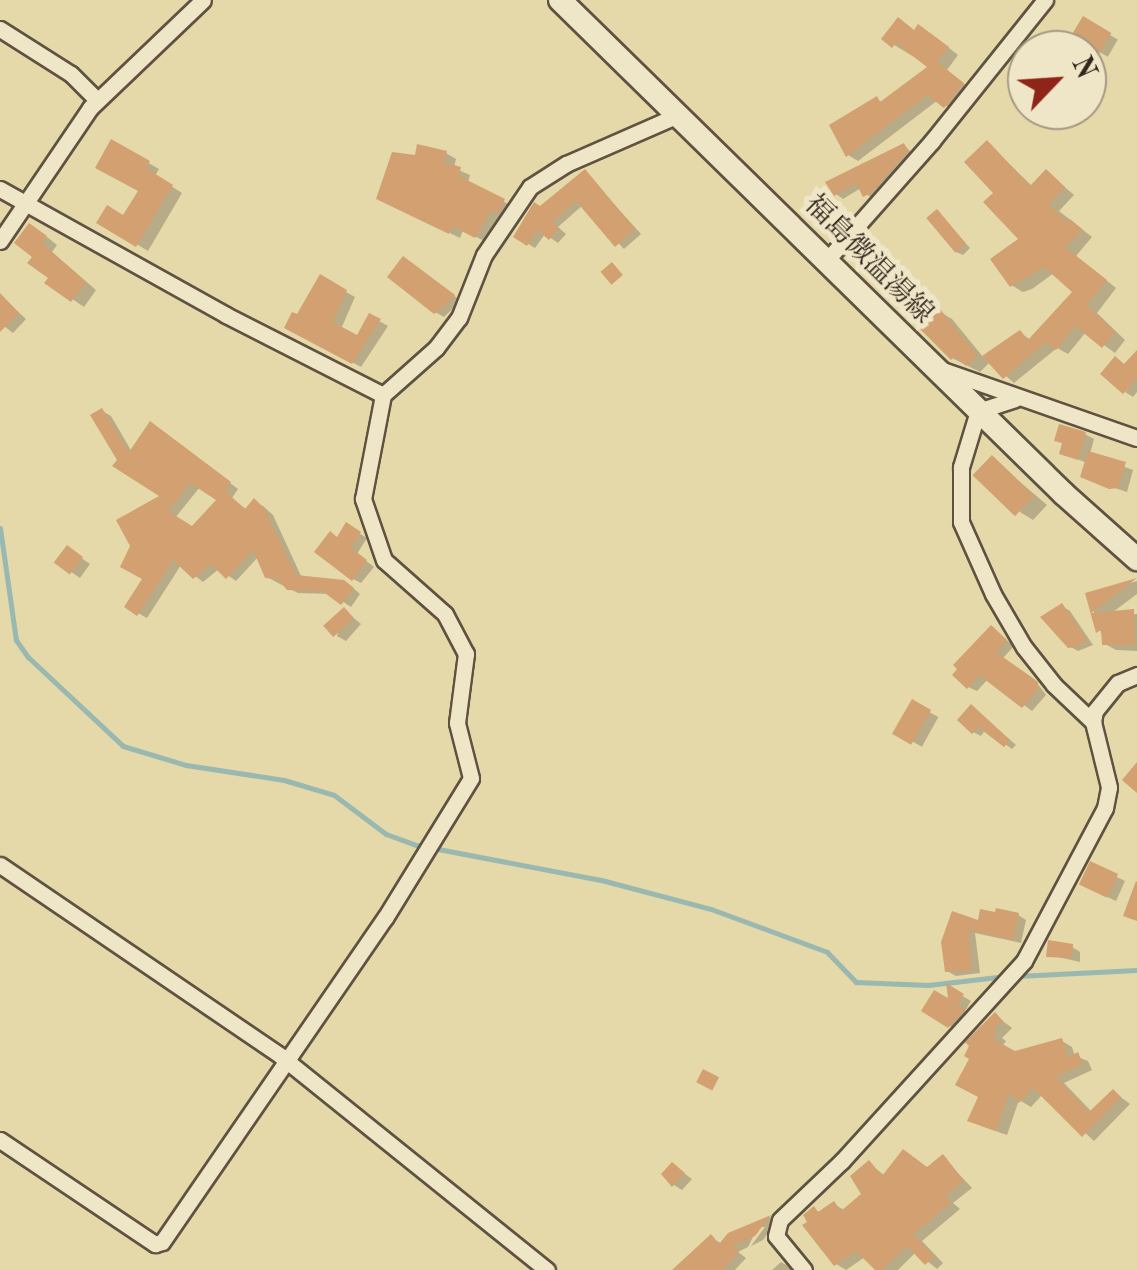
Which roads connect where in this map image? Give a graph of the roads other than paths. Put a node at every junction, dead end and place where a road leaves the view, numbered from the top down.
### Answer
1 (202, 0) edge
2 (560, 0) edge
3 (1044, 0) edge
4 (0, 29) edge
5 (98, 100) junction
6 (678, 115) junction
7 (0, 189) edge
8 (27, 204) junction
9 (0, 241) edge
10 (826, 261) junction
11 (934, 367) junction
12 (384, 395) junction
13 (1015, 399) junction
14 (978, 410) junction
15 (1137, 438) edge
16 (1137, 559) edge
17 (1137, 675) edge
18 (1093, 722) junction
19 (0, 865) edge
20 (287, 1061) junction
21 (0, 1140) edge
22 (547, 1270) edge
23 (804, 1270) edge

1 - 5 street
2 - 6 main road, 福島微温湯線
3 - 10 street
4 - 5 street
5 - 8 street
6 - 10 main road, 福島微温湯線
6 - 12 street
7 - 8 street
8 - 9 street
8 - 12 street
10 - 11 main road, 福島微温湯線
11 - 13 street
11 - 14 main road, 福島微温湯線
12 - 20 street
13 - 14 street
13 - 15 street
14 - 16 main road, 福島微温湯線
14 - 18 street
17 - 18 street
18 - 23 street
19 - 20 street
20 - 21 street
20 - 22 street

